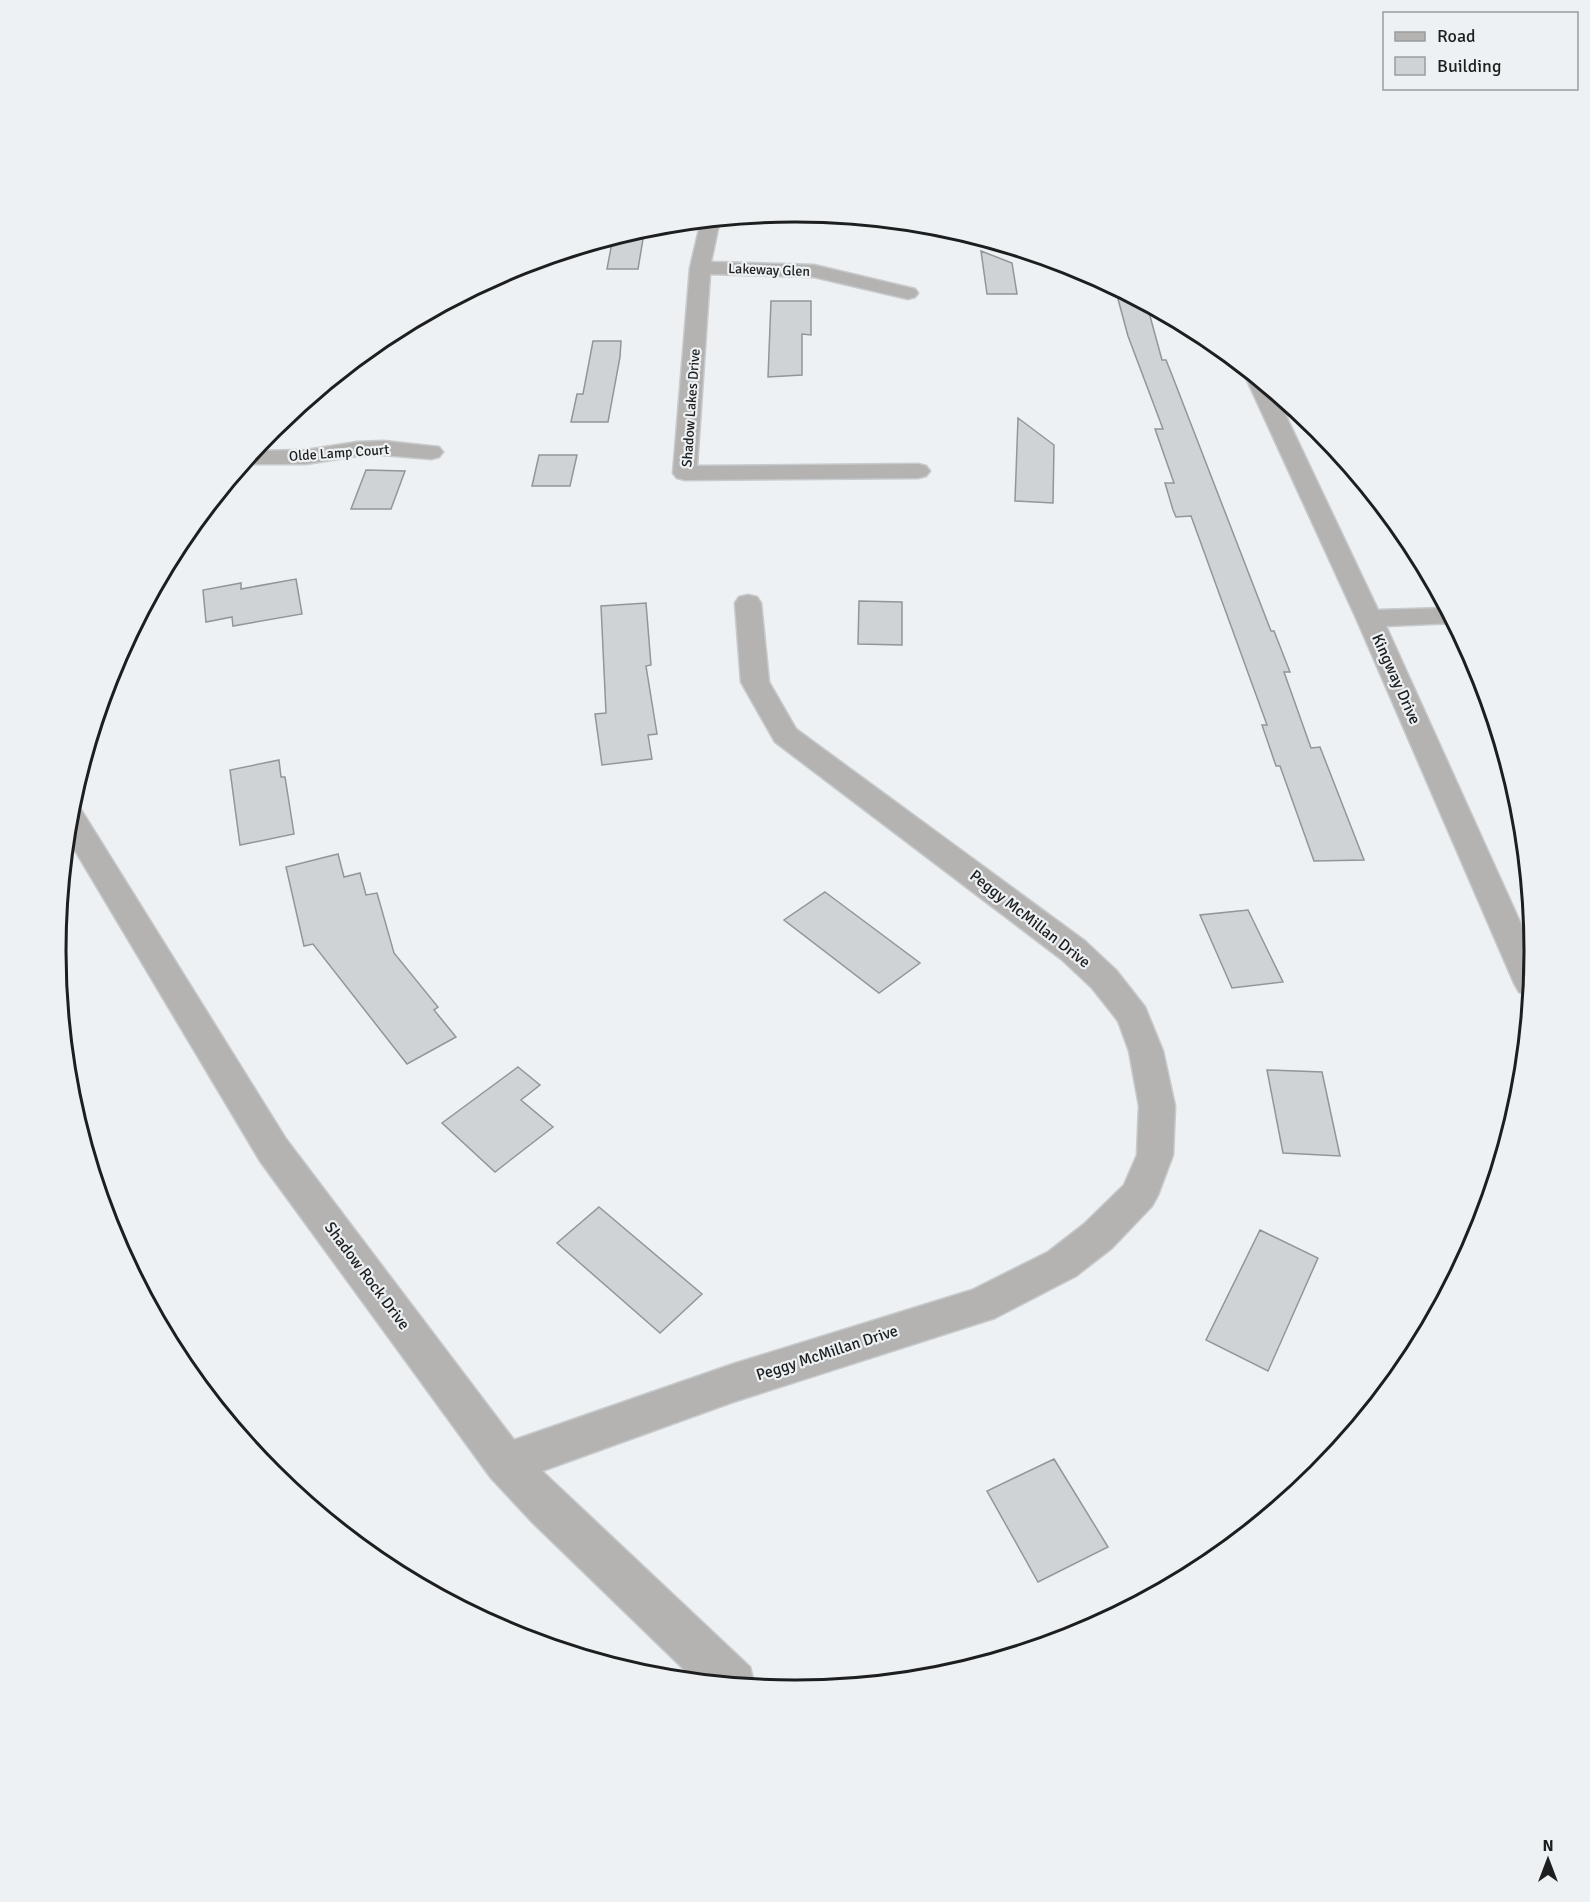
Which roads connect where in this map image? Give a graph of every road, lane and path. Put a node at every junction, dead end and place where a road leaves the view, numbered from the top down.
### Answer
1 (709, 227) edge
2 (700, 267) junction
3 (908, 293) dead end
4 (1264, 393) edge
5 (431, 452) dead end
6 (259, 458) edge
7 (918, 471) dead end
8 (748, 603) dead end
9 (1442, 616) edge
10 (1369, 618) junction
11 (77, 828) edge
12 (1523, 966) edge
13 (506, 1463) junction
14 (725, 1676) edge

1 - 2 street, Shadow Lakes Drive
2 - 3 street, Lakeway Glen
2 - 7 street, Shadow Lakes Drive
4 - 10 street, Kingway Drive
5 - 6 street, Olde Lamp Court
8 - 13 street, Peggy McMillan Drive
9 - 10 street
10 - 12 street, Kingway Drive
11 - 13 street, Shadow Rock Drive
13 - 14 street, Shadow Rock Drive

